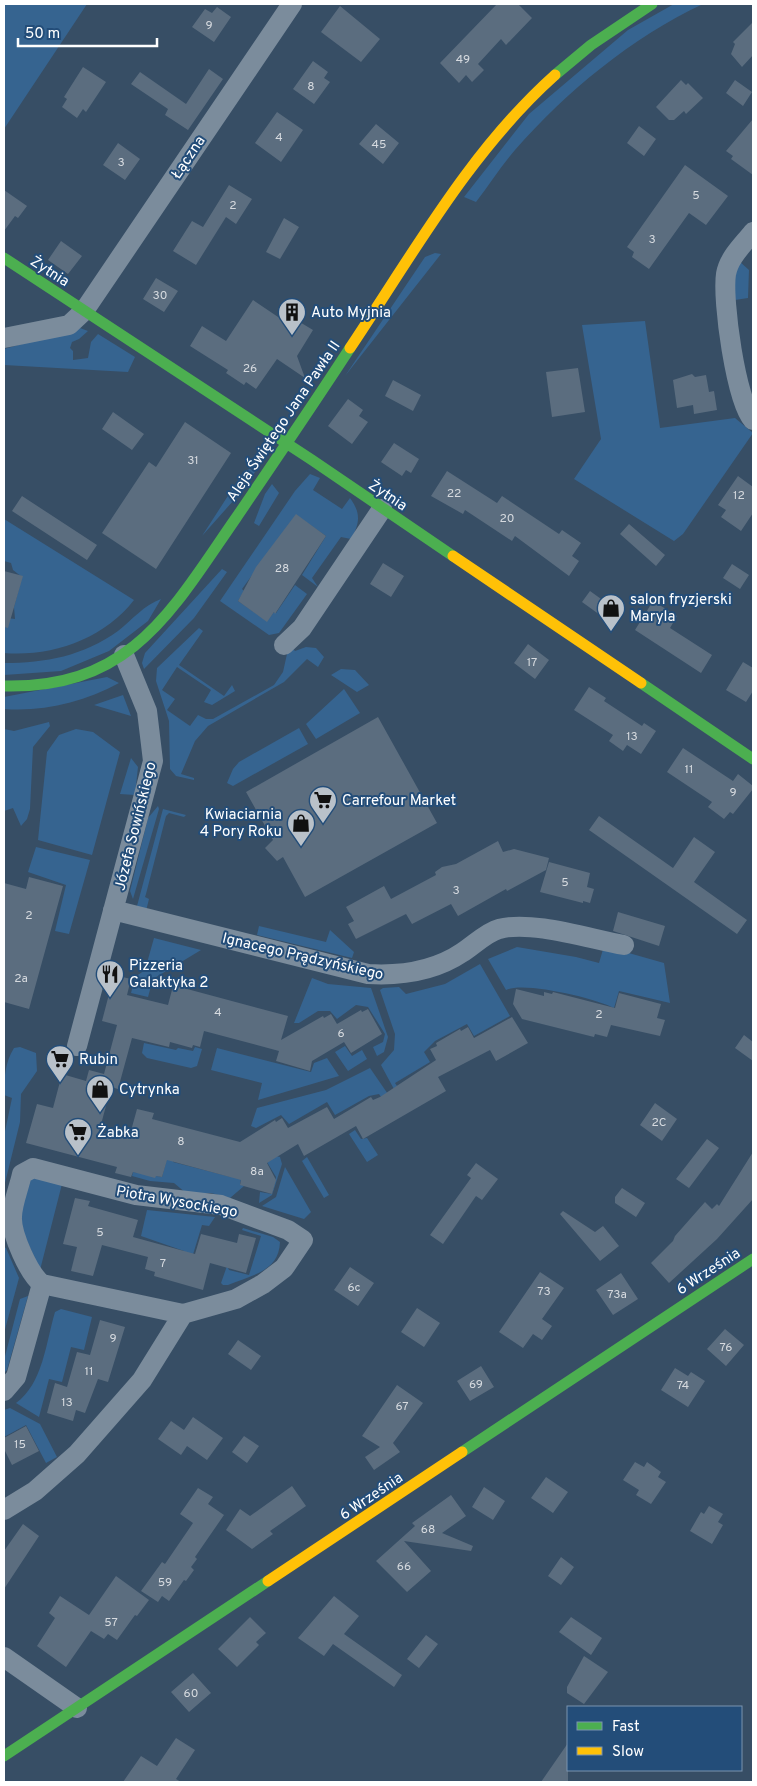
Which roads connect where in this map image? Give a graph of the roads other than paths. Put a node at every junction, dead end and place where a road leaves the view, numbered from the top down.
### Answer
1 (292, 4) edge
2 (652, 4) edge
3 (753, 232) edge
4 (4, 258) edge
5 (84, 311) junction
6 (4, 338) edge
7 (753, 420) edge
8 (287, 444) junction
9 (382, 509) junction
10 (284, 645) dead end
11 (124, 655) junction
12 (4, 686) edge
13 (753, 759) edge
14 (113, 910) junction
15 (624, 945) dead end
16 (77, 1046) dead end
17 (753, 1259) edge
18 (42, 1284) junction
19 (182, 1314) junction
20 (4, 1391) edge
21 (4, 1510) edge
22 (4, 1657) edge
23 (77, 1708) junction
24 (4, 1756) edge

1 - 5 street, Łączna
2 - 8 street, Aleja Świętego Jana Pawła II
3 - 7 street
4 - 5 street, Żytnia
5 - 6 street, Łączna
5 - 8 street, Żytnia
8 - 9 street, Żytnia
8 - 11 street, Aleja Świętego Jana Pawła II
9 - 10 street
9 - 13 street, Żytnia
11 - 12 street, Aleja Świętego Jana Pawła II
11 - 14 street, Józefa Sowińskiego
14 - 15 street, Ignacego Prądzyńskiego
14 - 16 street
17 - 23 street, 6 Września
18 - 19 street, Piotra Wysockiego
18 - 19 street, Piotra Wysockiego
18 - 20 street
19 - 21 street
22 - 23 street
23 - 24 street, 6 Września

